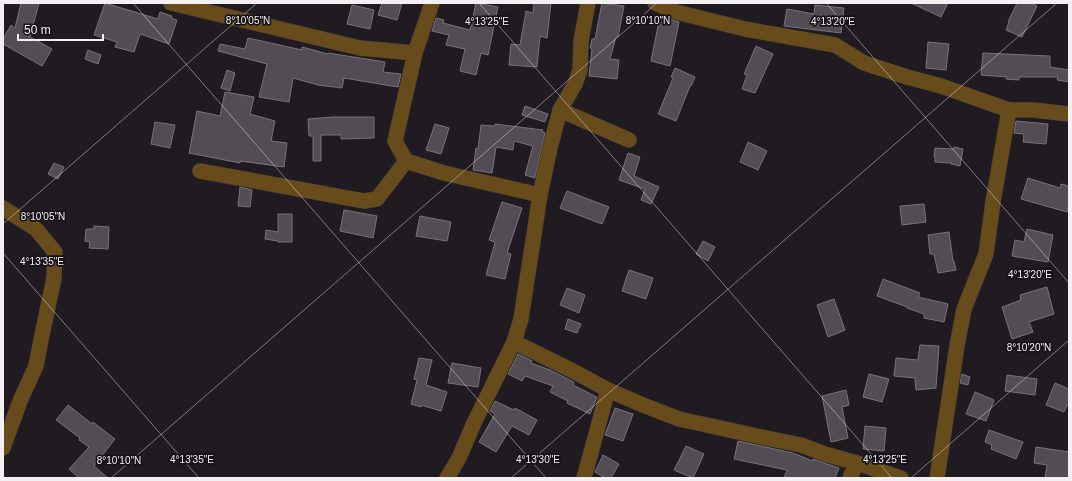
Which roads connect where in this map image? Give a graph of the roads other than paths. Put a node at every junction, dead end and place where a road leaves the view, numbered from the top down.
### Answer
1 (171, 3) edge
2 (432, 3) edge
3 (588, 3) edge
4 (655, 3) edge
5 (414, 53) junction
6 (560, 110) junction
7 (1009, 110) junction
8 (1069, 114) edge
9 (629, 140) dead end
10 (406, 161) junction
11 (200, 172) dead end
12 (540, 195) junction
13 (3, 208) edge
14 (514, 342) junction
15 (608, 390) junction
16 (3, 448) edge
17 (857, 463) junction
18 (447, 478) edge
19 (584, 478) edge
20 (850, 478) edge
21 (901, 478) edge
22 (937, 478) edge

1 - 5 street
2 - 5 street
3 - 6 street
4 - 7 street
5 - 10 street
6 - 9 street
6 - 12 street
7 - 8 street
7 - 22 street
10 - 11 street
10 - 12 street
12 - 14 street
13 - 16 street
14 - 15 street
14 - 18 street
15 - 17 street
15 - 19 street
17 - 20 street
17 - 21 street

